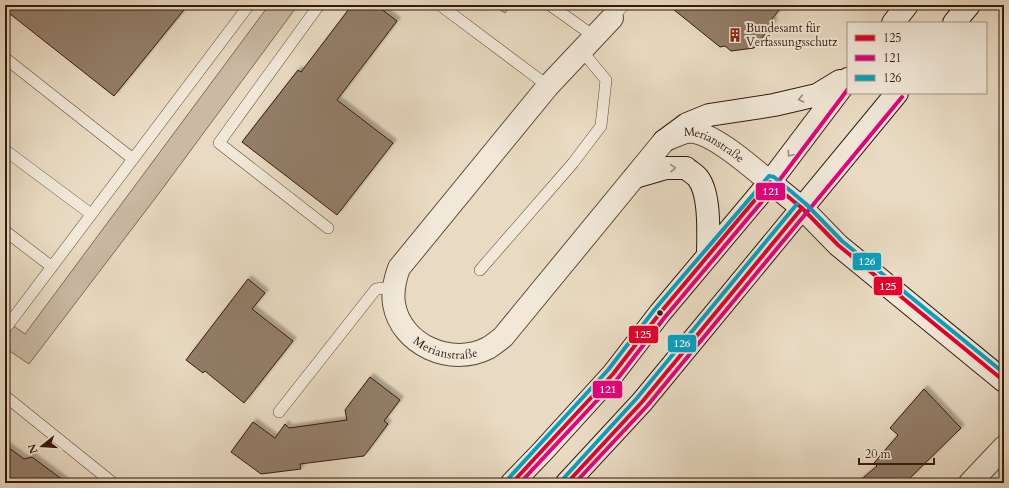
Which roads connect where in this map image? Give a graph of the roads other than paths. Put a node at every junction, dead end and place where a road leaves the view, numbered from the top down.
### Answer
1 (249, 5) edge
2 (318, 5) edge
3 (440, 5) edge
4 (550, 5) edge
5 (907, 5) edge
6 (968, 5) edge
7 (618, 12) edge
8 (894, 22) edge
9 (955, 22) edge
10 (588, 44) junction
11 (5, 58) edge
12 (847, 78) edge
13 (847, 78) edge
14 (548, 86) junction
15 (897, 94) edge
16 (664, 141) junction
17 (5, 150) edge
18 (134, 159) junction
19 (635, 176) junction
20 (770, 182) junction
21 (802, 208) junction
22 (91, 214) junction
23 (328, 228) dead end
24 (5, 231) edge
25 (708, 256) junction
26 (52, 267) junction
27 (480, 270) dead end
28 (393, 287) junction
29 (5, 329) edge
30 (1004, 381) edge
31 (5, 396) edge
32 (279, 412) dead end
33 (1004, 447) edge
34 (113, 483) edge
35 (512, 483) edge
36 (567, 483) edge
37 (970, 483) edge

1 - 18 lane
2 - 23 lane
3 - 14 lane
4 - 10 lane
5 - 8 street
6 - 9 street
7 - 10 street, Merianstraße
10 - 14 street, Merianstraße
10 - 27 lane
11 - 18 lane
12 -> 16 street
13 -> 20 street
14 - 28 street, Merianstraße
15 - 21 street
16 - 19 street, Merianstraße
16 - 20 street, Merianstraße
17 - 22 lane
18 - 22 lane
19 -> 25 street
19 - 28 street, Merianstraße
20 - 21 street
20 - 25 street
21 - 30 street
21 - 36 street
22 - 26 lane
24 - 26 lane
25 - 35 street
26 - 29 lane
28 - 32 lane
31 - 34 lane
33 - 37 street

